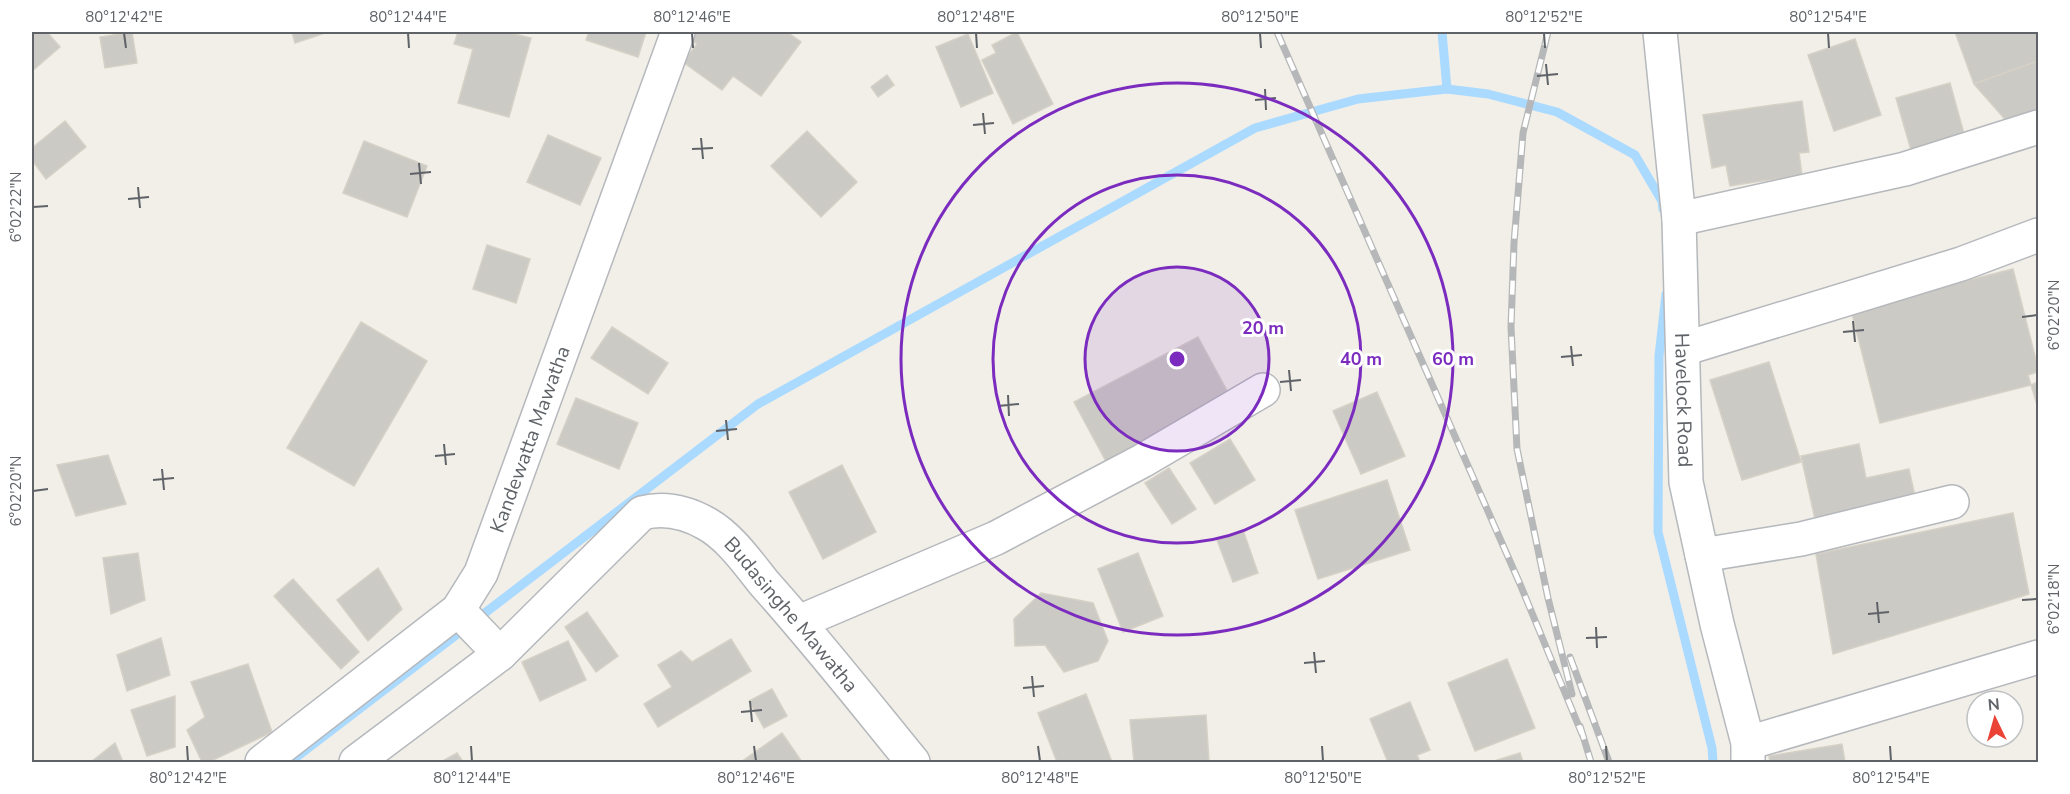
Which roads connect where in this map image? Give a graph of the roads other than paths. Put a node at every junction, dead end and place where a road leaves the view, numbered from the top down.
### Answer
1 (678, 32) edge
2 (1660, 32) edge
3 (2038, 127) edge
4 (1679, 219) junction
5 (2038, 235) edge
6 (1683, 349) junction
7 (1263, 390) dead end
8 (1952, 502) dead end
9 (1701, 555) junction
10 (458, 610) junction
11 (799, 622) junction
12 (500, 654) junction
13 (2038, 657) edge
14 (1748, 753) edge
15 (262, 762) edge
16 (356, 762) edge
17 (913, 762) edge

1 - 10 street, Kandewatta Mawatha
2 - 4 street, Havelock Road
3 - 4 street
4 - 6 street, Havelock Road
5 - 6 street
6 - 9 street, Havelock Road
7 - 11 street
8 - 9 street
9 - 14 street, Havelock Road
10 - 12 street
10 - 15 street, Kandewatta Mawatha
11 - 12 street, Budasinghe Mawatha
11 - 17 street, Budasinghe Mawatha
12 - 16 street
13 - 14 street

